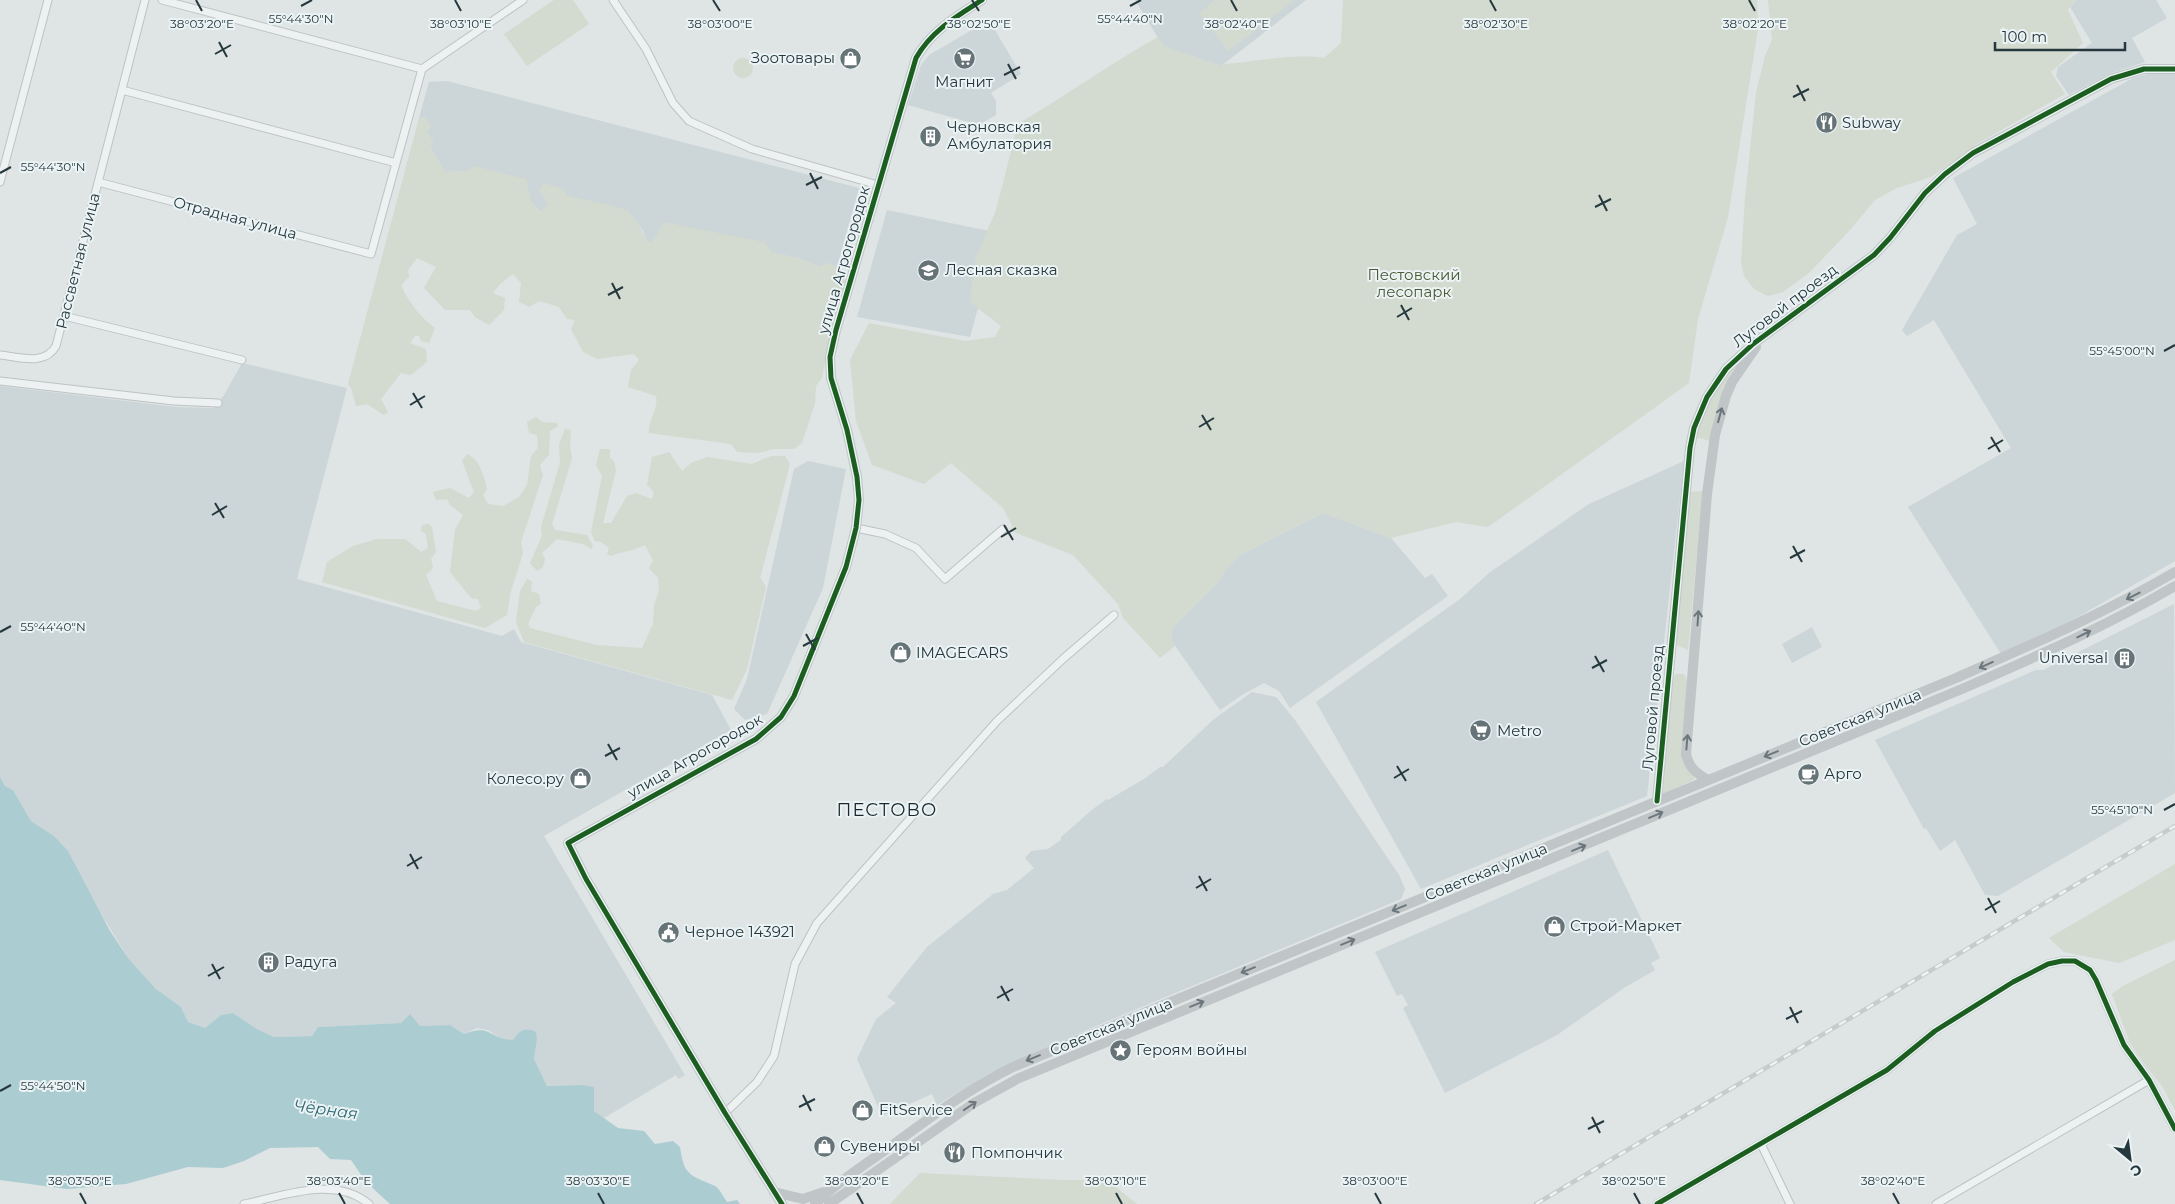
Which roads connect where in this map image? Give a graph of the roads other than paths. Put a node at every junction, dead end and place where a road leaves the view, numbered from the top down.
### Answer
1 (48, 0) edge
2 (145, 0) edge
3 (162, 0) edge
4 (523, 0) edge
5 (613, 0) edge
6 (982, 0) edge
7 (2175, 68) edge
8 (422, 70) junction
9 (122, 90) junction
10 (396, 164) junction
11 (0, 182) edge
12 (98, 182) junction
13 (878, 185) junction
14 (64, 316) junction
15 (1774, 328) junction
16 (0, 355) edge
17 (242, 360) dead end
18 (0, 380) edge
19 (218, 403) dead end
20 (856, 528) junction
21 (1002, 529) dead end
22 (2175, 572) edge
23 (2175, 586) edge
24 (1114, 615) dead end
25 (1708, 780) junction
26 (1657, 801) junction
27 (2149, 1080) junction
28 (725, 1113) junction
29 (2175, 1129) edge
30 (1761, 1144) junction
31 (832, 1188) junction
32 (774, 1192) junction
33 (837, 1201) edge
34 (244, 1204) edge
35 (369, 1204) edge
36 (777, 1204) edge
37 (782, 1204) edge
38 (815, 1204) edge
39 (829, 1204) edge
40 (1657, 1204) edge
41 (1790, 1204) edge
42 (1936, 1204) edge

1 - 11 street
2 - 9 street, Рассветная улица
3 - 8 street
4 - 8 street
5 - 13 street
6 - 13 main road, улица Агрогородок
7 - 15 main road, Луговой проезд
8 - 10 street
9 - 10 street
9 - 12 street, Рассветная улица
10 - 12 street, Отрадная улица
12 - 14 street, Рассветная улица
13 - 20 main road, улица Агрогородок
14 - 16 street, Рассветная улица
14 - 17 street
25 -> 15 main road, Луговой проезд
15 - 26 main road, Луговой проезд
18 - 19 street
20 - 21 street
20 - 28 main road, улица Агрогородок
22 -> 25 main road, Советская улица
33 -> 23 main road, Советская улица
24 - 28 street
25 - 26 main road, Советская улица
26 -> 31 main road, Советская улица
27 - 29 street
27 - 30 street
27 - 42 street
28 - 32 main road, улица Агрогородок
30 - 40 street
30 - 41 street
31 - 32 main road
31 - 38 main road, Советская улица
32 - 36 main road
32 - 37 main road, улица Агрогородок
33 - 39 main road, Советская улица
34 - 35 street

